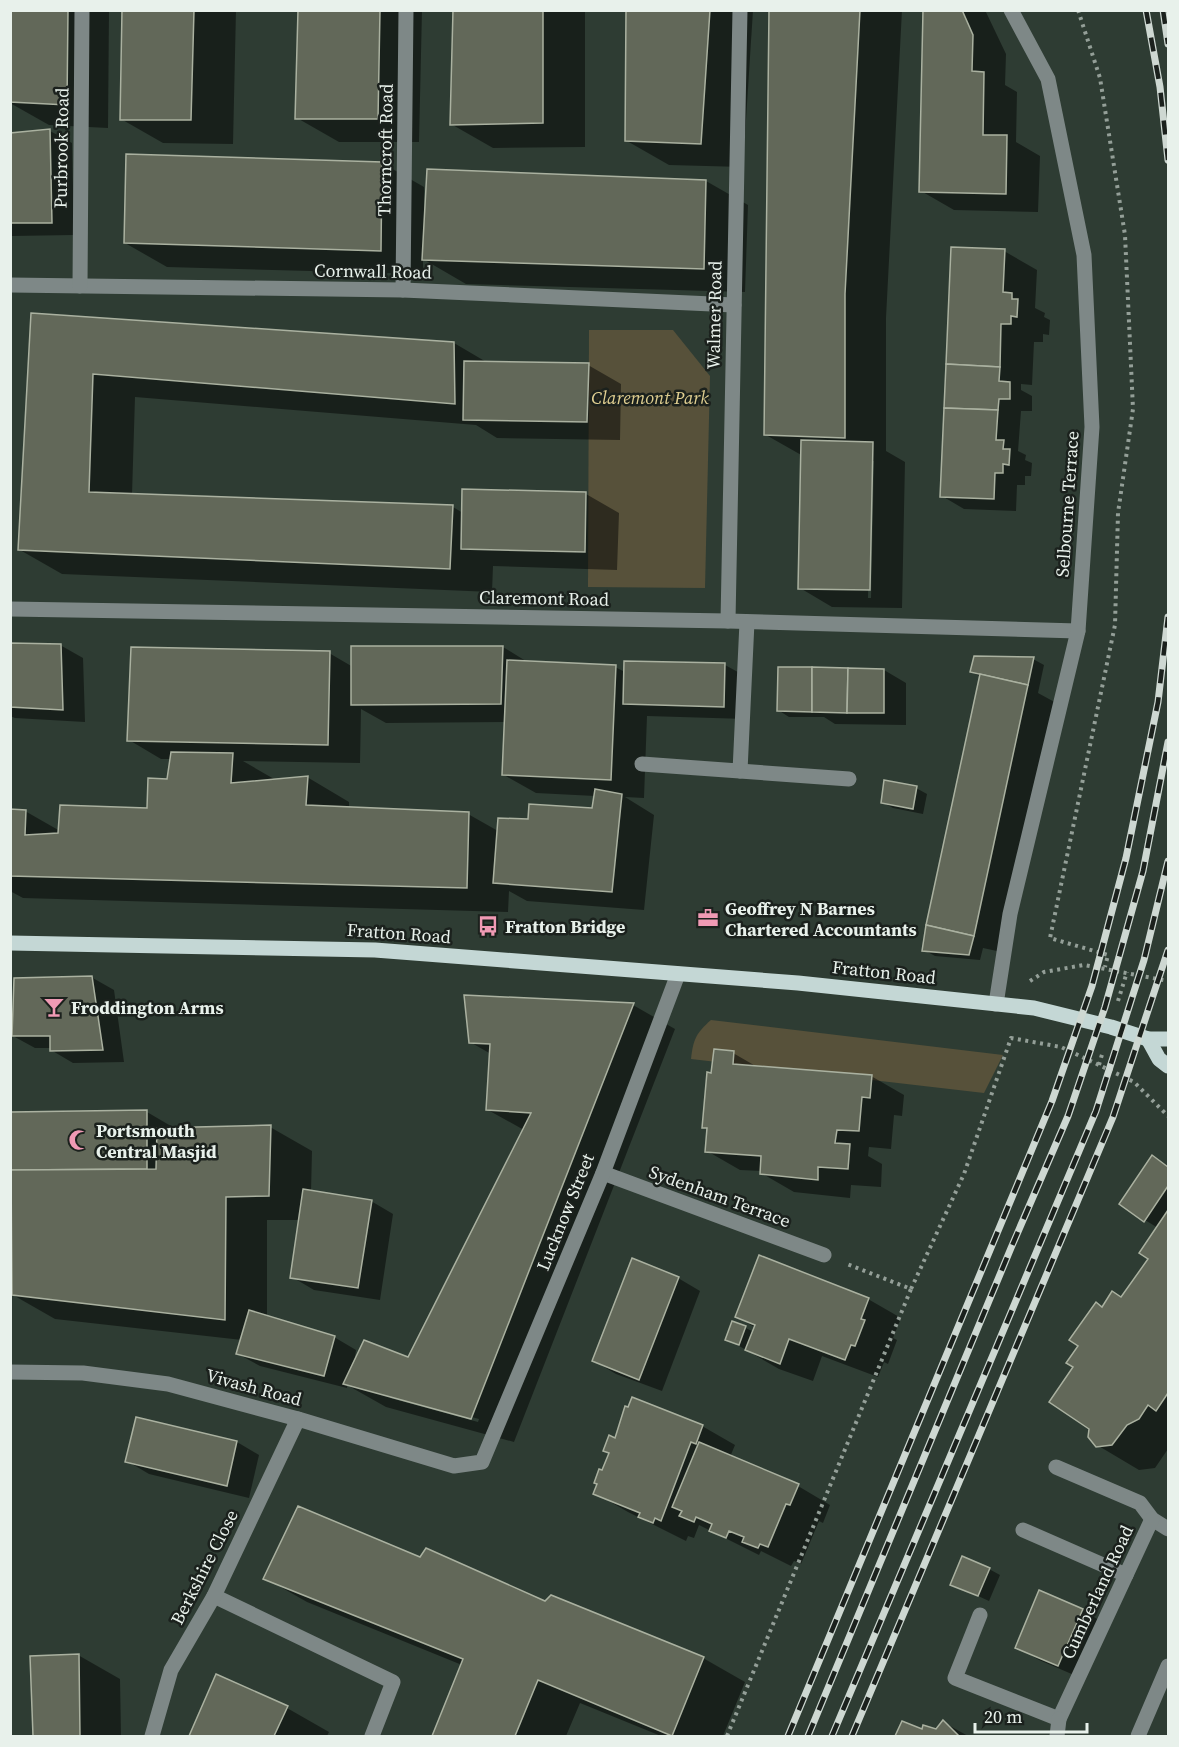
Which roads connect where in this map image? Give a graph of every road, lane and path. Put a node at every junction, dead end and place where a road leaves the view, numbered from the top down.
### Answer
1 (82, 10) edge
2 (406, 10) edge
3 (740, 10) edge
4 (1011, 10) edge
5 (10, 285) edge
6 (80, 285) junction
7 (403, 290) junction
8 (734, 305) junction
9 (10, 609) edge
10 (728, 621) junction
11 (747, 622) junction
12 (1078, 631) junction
13 (642, 764) dead end
14 (740, 771) junction
15 (849, 779) dead end
16 (1050, 938) dead end
17 (10, 943) edge
18 (1105, 967) junction
19 (1044, 972) dead end
20 (678, 974) junction
21 (1166, 981) edge
22 (996, 1004) junction
23 (1148, 1038) junction
24 (1167, 1039) edge
25 (1164, 1063) edge
26 (1168, 1116) edge
27 (603, 1173) junction
28 (824, 1255) joint
29 (911, 1289) junction
30 (10, 1372) edge
31 (298, 1419) junction
32 (482, 1462) joint
33 (1056, 1467) dead end
34 (1152, 1519) junction
35 (1168, 1529) edge
36 (1023, 1530) dead end
37 (1126, 1575) junction
38 (214, 1596) junction
39 (980, 1615) dead end
40 (1168, 1666) edge
41 (1059, 1719) junction
42 (152, 1737) edge
43 (372, 1737) edge
44 (727, 1737) edge
45 (1057, 1737) edge
46 (1138, 1737) edge

1 - 6 street, Purbrook Road
2 - 7 street, Thorncroft Road
3 - 8 street, Walmer Road
4 - 12 street, Selbourne Terrace
5 - 6 street, Cornwall Road
6 - 7 street, Cornwall Road
7 - 8 street, Cornwall Road
8 - 10 street, Walmer Road
9 - 10 street, Claremont Road
10 - 11 street, Claremont Road
11 - 12 street, Claremont Road
11 - 14 street
12 - 22 street, Selbourne Terrace
13 - 14 street
14 - 15 street
16 - 18 path
17 - 20 main road, Fratton Road
18 - 19 path
18 - 21 path
20 - 22 main road, Fratton Road
20 - 27 street, Lucknow Street
22 - 23 main road, Fratton Road
23 - 24 main road
23 - 25 main road
26 - 29 path
27 - 28 street, Sydenham Terrace
27 - 32 street, Lucknow Street
28 - 29 path
29 - 44 path
30 - 31 street, Vivash Road
31 - 32 street, Vivash Road
31 - 38 street, Berkshire Close
33 - 34 street
34 - 35 street
34 - 37 street, Cumberland Road
36 - 37 street
37 - 41 street, Cumberland Road
38 - 42 street, Berkshire Close
38 - 43 street
39 - 41 street
40 - 46 street
41 - 45 street, Cumberland Road

